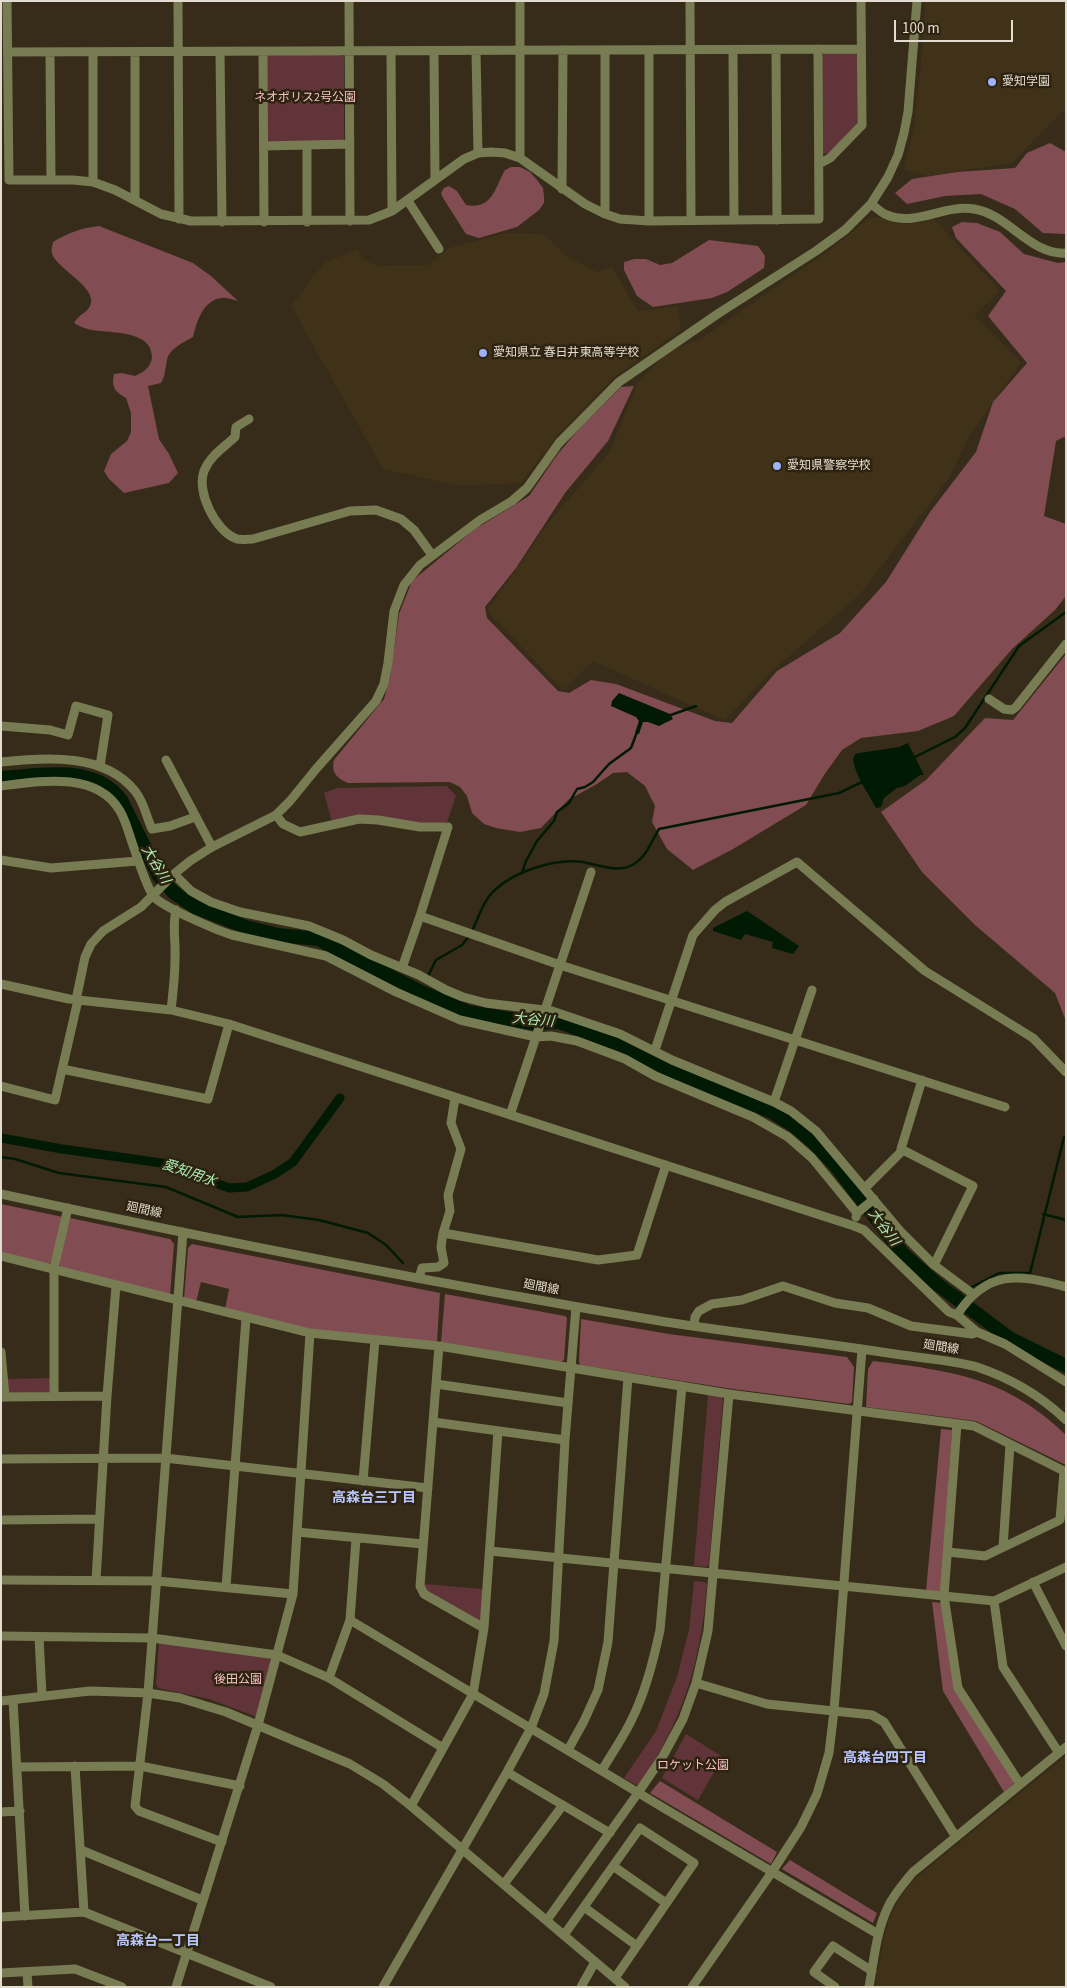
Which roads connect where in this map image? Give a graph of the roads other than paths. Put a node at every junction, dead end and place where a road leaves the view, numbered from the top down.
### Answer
1 (8, 1) edge
2 (178, 1) edge
3 (349, 1) edge
4 (520, 1) edge
5 (690, 1) edge
6 (861, 1) edge
7 (917, 1) edge
8 (818, 49) junction
9 (861, 49) junction
10 (520, 50) junction
11 (563, 50) junction
12 (605, 50) junction
13 (649, 50) junction
14 (691, 50) junction
15 (733, 50) junction
16 (776, 50) junction
17 (349, 51) junction
18 (392, 51) junction
19 (434, 51) junction
20 (476, 51) junction
21 (8, 52) junction
22 (50, 52) junction
23 (93, 52) junction
24 (135, 52) junction
25 (178, 52) junction
26 (220, 52) junction
27 (263, 52) junction
28 (5, 74) edge
29 (5, 120) edge
30 (350, 144) junction
31 (307, 145) junction
32 (264, 146) junction
33 (478, 153) junction
34 (520, 158) junction
35 (819, 164) junction
36 (51, 180) junction
37 (436, 180) junction
38 (93, 182) junction
39 (562, 188) junction
40 (135, 200) junction
41 (408, 200) junction
42 (871, 204) junction
43 (392, 211) junction
44 (605, 214) junction
45 (179, 219) junction
46 (691, 220) junction
47 (734, 220) junction
48 (777, 220) junction
49 (350, 221) junction
50 (649, 221) junction
51 (222, 222) junction
52 (264, 222) junction
53 (307, 222) junction
54 (439, 250) dead end
55 (1066, 253) edge
56 (249, 419) dead end
57 (432, 554) junction
58 (1066, 644) edge
59 (989, 699) dead end
60 (1, 726) edge
61 (166, 760) dead end
62 (1, 762) edge
63 (100, 766) junction
64 (1, 786) edge
65 (276, 814) junction
66 (196, 818) junction
67 (212, 847) junction
68 (1, 860) edge
69 (138, 861) junction
70 (591, 872) dead end
71 (172, 876) junction
72 (154, 896) junction
73 (176, 910) junction
74 (420, 916) junction
75 (560, 965) junction
76 (402, 968) junction
77 (1, 984) edge
78 (812, 990) dead end
79 (77, 1000) junction
80 (672, 1000) junction
81 (171, 1010) junction
82 (545, 1010) junction
83 (229, 1024) junction
84 (537, 1035) junction
85 (795, 1039) junction
86 (655, 1050) junction
87 (62, 1069) junction
88 (1066, 1072) edge
89 (922, 1080) junction
90 (1, 1086) edge
91 (455, 1098) junction
92 (774, 1102) junction
93 (1005, 1107) dead end
94 (510, 1115) junction
95 (903, 1150) junction
96 (666, 1165) junction
97 (865, 1188) junction
98 (1, 1194) edge
99 (874, 1199) junction
100 (68, 1208) junction
101 (857, 1213) junction
102 (854, 1226) junction
103 (183, 1232) junction
104 (443, 1233) junction
105 (1, 1256) edge
106 (934, 1265) junction
107 (54, 1268) junction
108 (419, 1278) junction
109 (116, 1286) junction
110 (1066, 1287) edge
111 (973, 1294) junction
112 (176, 1301) junction
113 (576, 1307) junction
114 (959, 1312) junction
115 (246, 1318) junction
116 (694, 1326) junction
117 (978, 1332) junction
118 (310, 1333) junction
119 (375, 1340) junction
120 (439, 1346) junction
121 (862, 1349) junction
122 (1, 1352) edge
123 (571, 1368) junction
124 (628, 1377) junction
125 (1066, 1382) edge
126 (436, 1384) junction
127 (682, 1386) junction
128 (729, 1394) junction
129 (54, 1396) junction
130 (107, 1396) junction
131 (3, 1397) edge
132 (568, 1403) junction
133 (858, 1411) junction
134 (1066, 1420) edge
135 (433, 1422) junction
136 (957, 1424) junction
137 (498, 1431) junction
138 (565, 1440) junction
139 (1010, 1444) junction
140 (103, 1457) junction
141 (165, 1458) junction
142 (1, 1459) edge
143 (236, 1466) junction
144 (1065, 1471) edge
145 (300, 1474) junction
146 (363, 1481) junction
147 (428, 1488) junction
148 (99, 1518) junction
149 (1, 1520) edge
150 (297, 1532) junction
151 (356, 1538) junction
152 (423, 1544) junction
153 (1003, 1547) junction
154 (490, 1551) junction
155 (948, 1552) junction
156 (558, 1558) junction
157 (613, 1564) junction
158 (1066, 1567) edge
159 (665, 1569) junction
160 (713, 1573) junction
161 (1, 1580) edge
162 (96, 1580) junction
163 (157, 1581) junction
164 (1034, 1582) junction
165 (226, 1587) junction
166 (843, 1588) junction
167 (293, 1594) junction
168 (944, 1596) junction
169 (994, 1601) junction
170 (350, 1620) junction
171 (484, 1628) junction
172 (1, 1636) edge
173 (39, 1637) junction
174 (152, 1638) junction
175 (1066, 1646) edge
176 (277, 1655) junction
177 (329, 1678) junction
178 (696, 1683) junction
179 (148, 1693) junction
180 (473, 1694) junction
181 (42, 1695) junction
182 (13, 1700) junction
183 (1, 1701) edge
184 (834, 1712) junction
185 (258, 1725) junction
186 (531, 1728) junction
187 (443, 1748) junction
188 (568, 1750) junction
189 (1062, 1750) edge
190 (76, 1766) junction
191 (140, 1766) junction
192 (17, 1767) junction
193 (602, 1770) junction
194 (507, 1772) junction
195 (1020, 1784) junction
196 (240, 1786) junction
197 (638, 1793) junction
198 (562, 1805) junction
199 (411, 1806) junction
200 (20, 1811) junction
201 (1, 1812) edge
202 (610, 1832) junction
203 (956, 1836) junction
204 (222, 1842) junction
205 (462, 1848) junction
206 (81, 1850) junction
207 (613, 1866) junction
208 (772, 1872) junction
209 (504, 1884) junction
210 (202, 1900) junction
211 (666, 1903) junction
212 (584, 1907) junction
213 (84, 1912) junction
214 (25, 1916) junction
215 (1, 1917) edge
216 (547, 1920) junction
217 (878, 1934) junction
218 (564, 1935) junction
219 (637, 1946) junction
220 (187, 1954) junction
221 (595, 1962) junction
222 (872, 1970) junction
223 (27, 1972) junction
224 (1, 1974) edge
225 (615, 1978) junction
226 (28, 1987) edge
227 (122, 1987) edge
228 (176, 1987) edge
229 (271, 1987) edge
230 (383, 1987) edge
231 (581, 1987) edge
232 (625, 1987) edge
233 (692, 1987) edge
234 (835, 1987) edge
235 (869, 1987) edge

1 - 21 street
2 - 25 street
3 - 17 street
4 - 10 street
5 - 14 street
6 - 9 street
7 - 42 street
8 - 9 street
8 - 16 street
8 - 35 street
9 - 35 street
10 - 11 street
10 - 20 street
10 - 34 street
11 - 12 street
11 - 39 street
12 - 13 street
12 - 44 street
13 - 14 street
13 - 50 street
14 - 15 street
14 - 46 street
15 - 16 street
15 - 47 street
16 - 48 street
17 - 18 street
17 - 27 street
17 - 30 street
18 - 19 street
18 - 43 street
19 - 20 street
19 - 37 street
20 - 33 street
21 - 22 street
21 - 28 street
22 - 23 street
22 - 36 street
23 - 24 street
23 - 38 street
24 - 25 street
24 - 40 street
25 - 26 street
25 - 45 street
26 - 27 street
26 - 51 street
27 - 32 street
28 - 29 street
29 - 36 street
30 - 31 street
30 - 49 street
31 - 32 street
31 - 53 street
32 - 52 street
33 - 34 street
33 - 37 street
34 - 39 street
35 - 48 street
36 - 38 street
37 - 41 street
38 - 40 street
39 - 44 street
40 - 45 street
41 - 43 street
41 - 54 street
42 - 55 street
42 - 57 street
43 - 49 street
44 - 50 street
45 - 51 street
46 - 47 street
46 - 50 street
47 - 48 street
49 - 53 street
51 - 52 street
52 - 53 street
56 - 57 street
57 - 65 street
58 - 59 street
60 - 63 street
61 - 66 street
62 - 63 street
63 - 66 street
64 - 69 street
65 - 67 street
65 - 74 street
66 - 67 street
67 - 71 street
68 - 69 street
69 - 72 street
70 - 75 street
71 - 72 street
71 - 76 street
72 - 73 street
72 - 79 street
73 - 81 street
73 - 84 street
74 - 75 street
74 - 76 street
75 - 80 street
75 - 82 street
76 - 82 street
77 - 79 street
78 - 85 street
79 - 81 street
79 - 87 street
80 - 85 street
80 - 86 street
80 - 88 street
81 - 83 street
82 - 84 street
82 - 86 street
83 - 87 street
83 - 91 street
84 - 94 street
84 - 101 street
85 - 89 street
85 - 92 street
86 - 92 street
87 - 90 street
89 - 93 street
89 - 95 street
91 - 94 street
91 - 104 street
92 - 97 street
94 - 96 street
95 - 97 street
95 - 106 street
96 - 102 street
96 - 104 street
97 - 99 street
98 - 100 street, 廻間線
99 - 101 street
99 - 106 street
100 - 103 street, 廻間線
100 - 107 street
101 - 102 street
102 - 114 street
103 - 108 street, 廻間線
103 - 112 street
104 - 108 street
105 - 107 street
106 - 111 street
107 - 109 street
107 - 129 street
108 - 113 street, 廻間線
109 - 112 street
109 - 130 street
110 - 111 street
111 - 114 street
112 - 115 street
112 - 141 street
113 - 116 street, 廻間線
113 - 123 street
114 - 117 street
115 - 118 street
115 - 143 street
116 - 117 street
116 - 121 street, 廻間線
117 - 125 street
118 - 119 street
118 - 145 street
119 - 120 street
119 - 146 street
120 - 123 street
120 - 126 street
121 - 133 street
121 - 134 street, 廻間線
122 - 131 street
123 - 124 street
123 - 132 street
124 - 127 street
124 - 157 street
126 - 132 street
126 - 135 street
127 - 128 street
127 - 159 street
128 - 133 street
128 - 160 street
129 - 130 street
129 - 131 street
130 - 140 street
132 - 138 street
133 - 136 street
133 - 166 street
135 - 137 street
135 - 147 street
136 - 139 street
136 - 155 street
137 - 138 street
137 - 154 street
138 - 156 street
139 - 144 street
139 - 153 street
140 - 141 street
140 - 142 street
140 - 148 street
141 - 143 street
141 - 163 street
143 - 145 street
143 - 165 street
144 - 153 street
145 - 146 street
145 - 150 street
146 - 147 street
147 - 152 street
148 - 149 street
148 - 162 street
150 - 151 street
150 - 167 street
151 - 152 street
151 - 170 street
152 - 171 street
153 - 155 street
154 - 156 street
154 - 171 street
155 - 168 street
156 - 157 street
156 - 186 street
157 - 159 street
157 - 188 street
158 - 164 street
159 - 160 street
159 - 193 street
160 - 166 street
160 - 178 street
161 - 162 street
162 - 163 street
163 - 165 street
163 - 174 street
164 - 169 street
164 - 175 street
165 - 167 street
166 - 168 street
166 - 184 street
167 - 176 street
168 - 169 street
168 - 195 street
169 - 189 street
170 - 177 street
170 - 180 street
171 - 180 street
172 - 173 street
173 - 174 street
173 - 181 street
174 - 176 street
174 - 179 street
176 - 177 street
176 - 185 street
177 - 187 street
178 - 184 street
178 - 197 street
179 - 181 street
179 - 185 street
179 - 191 street
180 - 186 street
180 - 187 street
181 - 182 street
182 - 183 street
182 - 192 street
184 - 203 street
184 - 208 street
185 - 196 street
185 - 199 street
186 - 188 street
186 - 194 street
187 - 199 street
188 - 193 street
189 - 195 street
190 - 191 street
190 - 192 street
190 - 206 street
191 - 196 street
191 - 204 street
192 - 200 street
193 - 197 street
194 - 198 street
194 - 205 street
195 - 203 street
196 - 204 street
197 - 202 street
197 - 208 street
198 - 202 street
198 - 209 street
199 - 205 street
200 - 201 street
200 - 214 street
202 - 216 street
203 - 217 street
204 - 210 street
205 - 209 street
205 - 230 street
206 - 210 street
206 - 213 street
207 - 211 street
207 - 211 street
207 - 212 street
208 - 217 street
208 - 233 street
209 - 216 street
210 - 220 street
211 - 219 street
212 - 218 street
212 - 219 street
213 - 214 street
213 - 220 street
214 - 215 street
216 - 218 street
217 - 222 street
218 - 221 street
219 - 225 street
220 - 228 street
220 - 229 street
221 - 225 street
221 - 231 street
222 - 234 street
222 - 235 street
223 - 224 street
223 - 226 street
223 - 227 street
225 - 232 street

